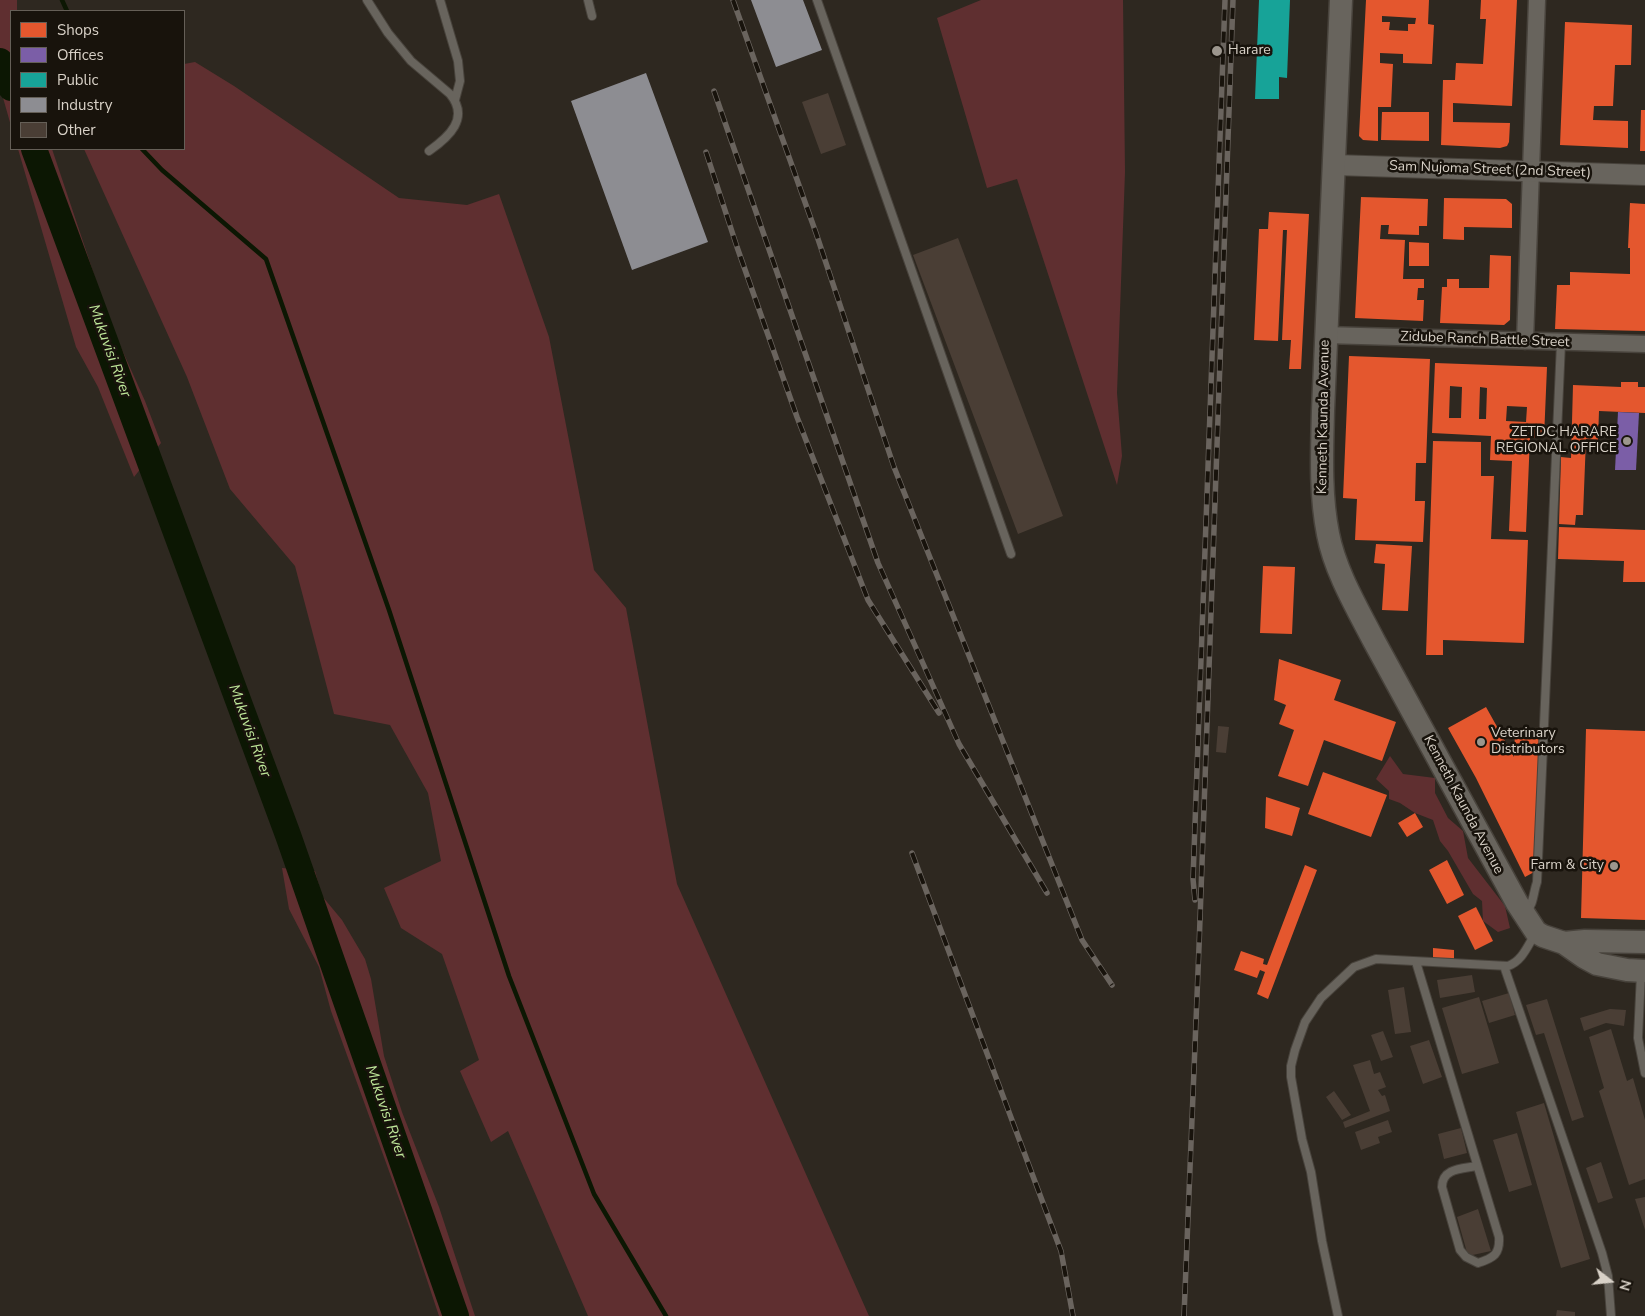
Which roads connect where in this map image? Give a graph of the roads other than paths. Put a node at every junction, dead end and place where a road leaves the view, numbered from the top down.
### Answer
1 (367, 0) edge
2 (440, 0) edge
3 (588, 0) edge
4 (816, 0) edge
5 (1341, 0) edge
6 (1537, 0) edge
7 (592, 16) dead end
8 (455, 100) junction
9 (429, 151) dead end
10 (1335, 165) junction
11 (1531, 172) junction
12 (1645, 175) edge
13 (1325, 335) junction
14 (1524, 341) junction
15 (1561, 343) junction
16 (1645, 344) edge
17 (1011, 554) dead end
18 (1530, 923) junction
19 (1645, 942) edge
20 (1564, 944) junction
21 (1416, 962) junction
22 (1504, 966) junction
23 (1643, 971) edge
24 (1645, 1073) edge
25 (1477, 1166) junction
26 (1338, 1316) edge
27 (1611, 1316) edge

1 - 8 lane
2 - 8 lane
3 - 7 lane
4 - 17 lane
5 - 10 main road, Kenneth Kaunda Avenue
6 - 11 street
8 - 9 lane
10 - 11 street, Sam Nujoma Street (2nd Street)
10 - 13 main road, Kenneth Kaunda Avenue
11 - 12 street, Sam Nujoma Street (2nd Street)
11 - 14 street
13 - 14 street, Zidube Ranch Battle Street
13 - 18 main road, Kenneth Kaunda Avenue
14 - 15 street, Zidube Ranch Battle Street
15 - 16 street, Zidube Ranch Battle Street
15 - 18 lane
18 - 20 main road
18 - 22 lane
19 - 20 main road
20 - 23 main road
21 - 22 lane
21 - 25 lane
21 - 26 lane
22 - 27 lane
23 - 24 lane
25 - 25 lane

